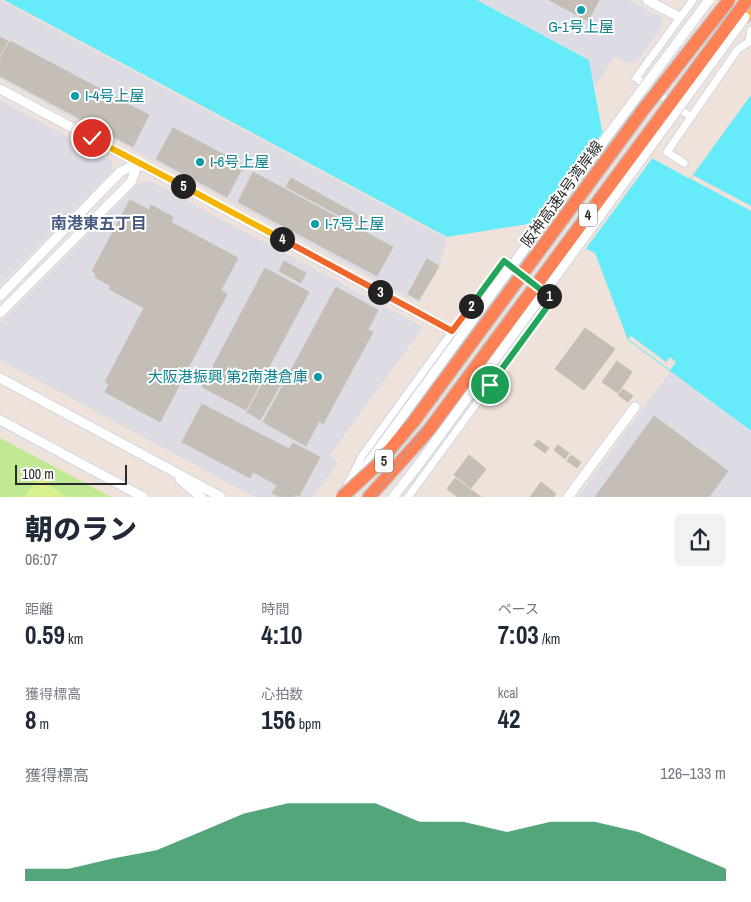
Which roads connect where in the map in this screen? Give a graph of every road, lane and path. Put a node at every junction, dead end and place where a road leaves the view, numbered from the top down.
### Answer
1 (647, 0) edge
2 (693, 0) edge
3 (709, 0) edge
4 (729, 0) edge
5 (747, 0) edge
6 (748, 13) edge
7 (680, 17) junction
8 (751, 30) edge
9 (750, 43) edge
10 (0, 89) edge
11 (691, 117) junction
12 (138, 163) junction
13 (684, 163) dead end
14 (0, 296) edge
15 (0, 313) edge
16 (452, 331) junction
17 (0, 378) edge
18 (635, 407) dead end
19 (0, 420) edge
20 (414, 421) junction
21 (430, 430) junction
22 (162, 465) junction
23 (143, 497) edge
24 (201, 497) edge
25 (221, 497) edge
26 (342, 497) edge
27 (350, 497) edge
28 (369, 497) edge
29 (378, 497) edge
30 (393, 497) edge
31 (408, 497) edge
32 (568, 497) edge

1 - 7 street
2 - 7 street
3 - 26 street, bridge
4 - 20 highway, 阪神高速4号湾岸線 / 4, bridge
5 - 21 highway, 4, bridge
6 - 30 street, bridge
7 - 11 street
8 - 9 street
9 - 11 street
10 - 12 street
11 - 13 street
12 - 14 street
12 - 15 street
12 - 16 street
16 - 26 street
16 - 31 street
17 - 22 street
18 - 32 street
19 - 23 street
20 - 26 highway, 阪神高速4号湾岸線 / 4, bridge
20 - 27 highway, 5, bridge
21 - 28 highway, 5
21 - 29 highway, 4
22 - 24 street
22 - 25 street

